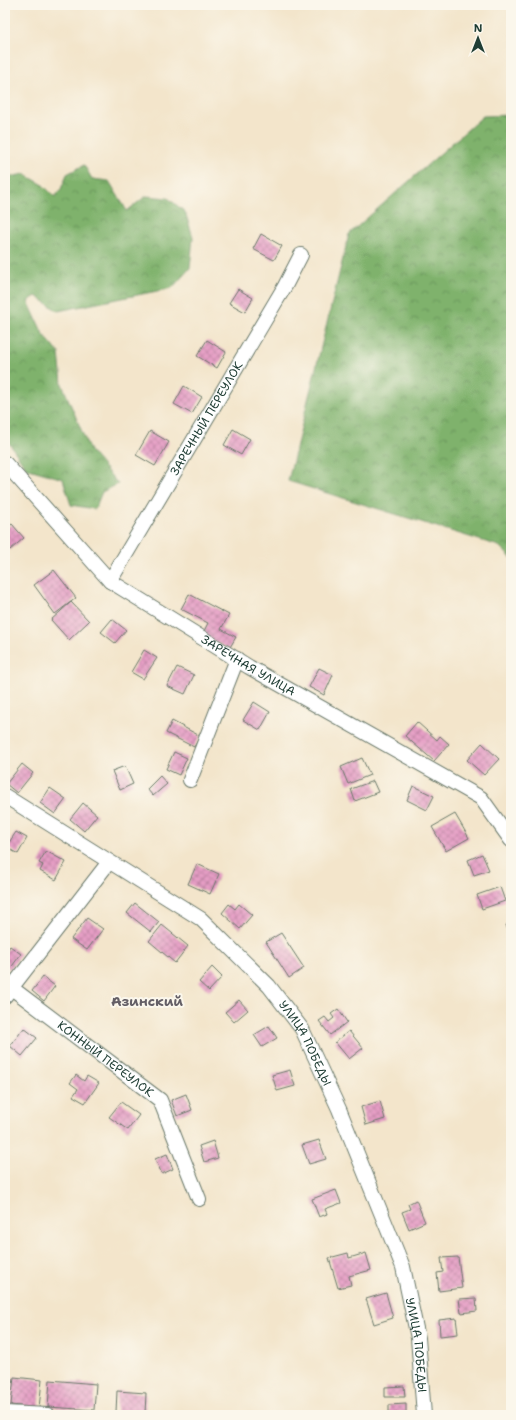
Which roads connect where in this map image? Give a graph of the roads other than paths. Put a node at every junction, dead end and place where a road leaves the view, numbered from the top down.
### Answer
1 (301, 255) dead end
2 (5, 463) edge
3 (110, 581) junction
4 (237, 660) junction
5 (190, 780) dead end
6 (5, 796) edge
7 (511, 840) edge
8 (109, 862) junction
9 (7, 988) edge
10 (199, 1199) dead end
11 (5, 1413) edge
12 (48, 1415) edge
13 (424, 1415) edge

1 - 3 street, ЗАРЕЧНЫЙ ПЕРЕУЛОК
2 - 3 street, ЗАРЕЧНАЯ УЛИЦА
3 - 4 street, ЗАРЕЧНАЯ УЛИЦА
4 - 5 street
4 - 7 street, ЗАРЕЧНАЯ УЛИЦА
6 - 8 street, УЛИЦА ПОБЕДЫ
8 - 9 street
8 - 13 street, УЛИЦА ПОБЕДЫ
9 - 10 street, КОННЫЙ ПЕРЕУЛОК
11 - 12 street

